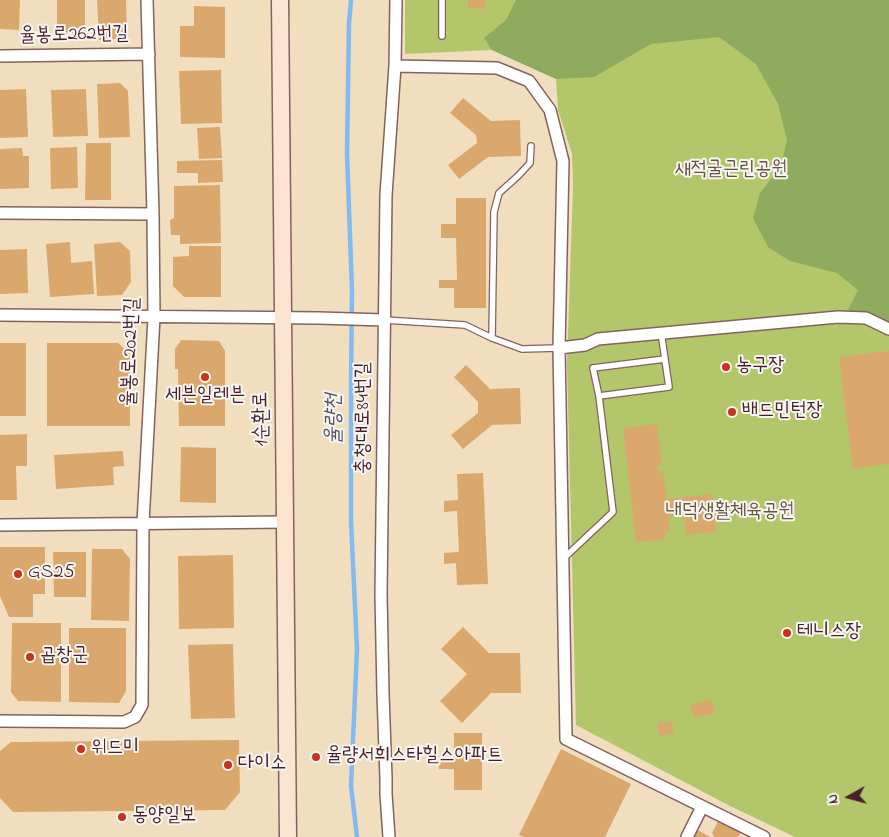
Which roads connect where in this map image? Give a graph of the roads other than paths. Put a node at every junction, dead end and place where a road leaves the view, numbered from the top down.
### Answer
1 (147, 0) edge
2 (280, 0) edge
3 (396, 0) edge
4 (442, 0) edge
5 (442, 36) dead end
6 (149, 54) junction
7 (0, 56) edge
8 (395, 66) junction
9 (531, 146) dead end
10 (0, 213) edge
11 (153, 214) junction
12 (0, 315) edge
13 (154, 317) junction
14 (283, 318) junction
15 (384, 320) junction
16 (889, 329) edge
17 (661, 332) junction
18 (492, 338) junction
19 (559, 348) junction
20 (665, 359) junction
21 (598, 396) junction
22 (285, 522) junction
23 (143, 523) junction
24 (0, 525) edge
25 (563, 559) junction
26 (0, 721) edge
27 (702, 807) junction
28 (288, 837) edge
29 (389, 837) edge
30 (687, 837) edge
31 (764, 837) edge

1 - 6 street, 율봉로202번길
2 - 14 main road, 1순환로
3 - 8 street, 충청대로84번길
4 - 5 lane
6 - 7 street, 율봉로262번길
6 - 11 street, 율봉로202번길
8 - 15 street, 충청대로84번길
8 - 19 street
9 - 18 lane
10 - 11 street
11 - 13 street, 율봉로202번길
12 - 13 street
13 - 14 street
13 - 23 street, 율봉로202번길
14 - 15 street
14 - 22 main road, 1순환로
15 - 18 lane
15 - 29 street, 충청대로84번길
16 - 17 street
17 - 19 street
17 - 20 lane
18 - 19 lane
19 - 25 street
20 - 21 lane
20 - 21 lane
21 - 25 lane
22 - 23 street
22 - 28 main road, 1순환로
23 - 24 street
23 - 26 street, 율봉로202번길
25 - 27 street
27 - 30 street
27 - 31 street

